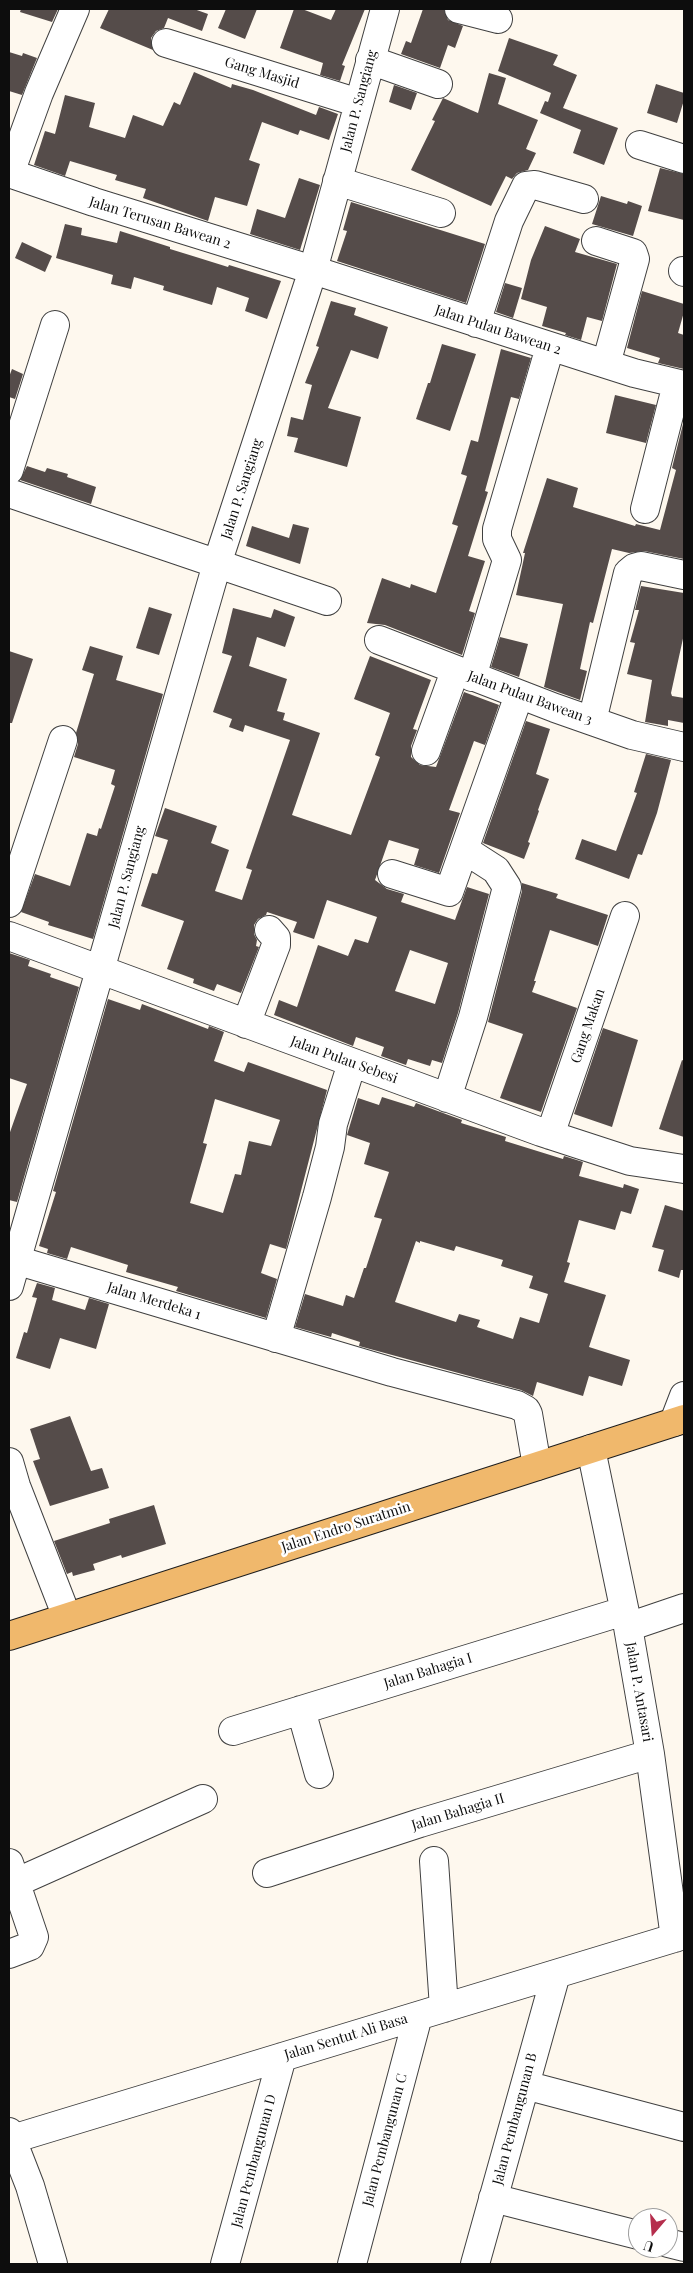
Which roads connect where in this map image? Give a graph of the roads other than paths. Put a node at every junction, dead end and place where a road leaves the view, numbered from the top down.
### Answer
1 (75, 9) edge
2 (386, 9) edge
3 (459, 9) edge
4 (498, 19) dead end
5 (166, 43) dead end
6 (370, 60) junction
7 (438, 84) dead end
8 (359, 103) junction
9 (640, 145) dead end
10 (684, 159) edge
11 (10, 173) edge
12 (337, 181) junction
13 (584, 199) dead end
14 (441, 213) dead end
15 (596, 241) dead end
16 (313, 270) junction
17 (476, 323) junction
18 (55, 325) dead end
19 (550, 347) junction
20 (606, 364) junction
21 (681, 384) edge
22 (9, 470) edge
23 (9, 493) edge
24 (645, 509) dead end
25 (217, 564) junction
26 (684, 575) edge
27 (327, 601) dead end
28 (380, 640) dead end
29 (463, 674) junction
30 (519, 695) junction
31 (592, 720) junction
32 (63, 740) dead end
33 (684, 747) edge
34 (426, 751) dead end
35 (465, 850) junction
36 (392, 874) dead end
37 (9, 902) edge
38 (625, 916) dead end
39 (269, 930) dead end
40 (9, 936) edge
41 (101, 970) junction
42 (246, 1024) junction
43 (352, 1063) junction
44 (447, 1098) junction
45 (550, 1136) junction
46 (684, 1169) edge
47 (13, 1259) edge
48 (9, 1286) edge
49 (276, 1338) junction
50 (684, 1396) edge
51 (679, 1421) edge
52 (591, 1449) junction
53 (9, 1462) edge
54 (537, 1466) junction
55 (684, 1608) edge
56 (67, 1617) junction
57 (626, 1619) junction
58 (9, 1636) edge
59 (301, 1710) junction
60 (233, 1731) dead end
61 (650, 1754) junction
62 (319, 1774) dead end
63 (203, 1799) dead end
64 (434, 1860) dead end
65 (12, 1873) edge
66 (267, 1873) dead end
67 (679, 1937) edge
68 (9, 1954) edge
69 (556, 1974) junction
70 (444, 2008) junction
71 (418, 2016) junction
72 (282, 2057) junction
73 (525, 2085) junction
74 (684, 2127) edge
75 (10, 2137) edge
76 (494, 2198) junction
77 (628, 2232) edge
78 (53, 2264) edge
79 (225, 2264) edge
80 (352, 2264) edge
81 (475, 2264) edge

1 - 11 street
2 - 6 street, Jalan P. Sangiang
3 - 4 street
5 - 8 street, Gang Masjid
6 - 7 street
6 - 8 street, Jalan P. Sangiang
8 - 12 street, Jalan P. Sangiang
9 - 10 street
11 - 16 street, Jalan Terusan Bawean 2
12 - 14 street
12 - 16 street, Jalan P. Sangiang
13 - 17 street
15 - 20 street
16 - 17 street, Jalan Pulau Bawean 2
16 - 25 street, Jalan P. Sangiang
17 - 19 street, Jalan Pulau Bawean 2
18 - 22 street
19 - 20 street, Jalan Pulau Bawean 2
19 - 29 street
20 - 21 street, Jalan Pulau Bawean 2
21 - 24 street
23 - 25 street
25 - 27 street
25 - 41 street, Jalan P. Sangiang
26 - 31 street
28 - 29 street, Jalan Pulau Bawean 3
29 - 30 street, Jalan Pulau Bawean 3
29 - 34 street
30 - 31 street, Jalan Pulau Bawean 3
30 - 35 street
31 - 33 street, Jalan Pulau Bawean 3
32 - 37 street
35 - 36 street
35 - 44 street
38 - 45 street, Gang Makan
39 - 42 street
40 - 41 street, Jalan Pulau Sebesi
41 - 42 street, Jalan Pulau Sebesi
41 - 47 street
42 - 43 street, Jalan Pulau Sebesi
43 - 44 street, Jalan Pulau Sebesi
43 - 49 street
44 - 45 street, Jalan Pulau Sebesi
45 - 46 street, Jalan Pulau Sebesi
47 - 48 street
47 - 49 street, Jalan Merdeka 1
49 - 54 street, Jalan Merdeka 1
50 - 51 street
51 - 52 main road, Jalan Endro Suratmin
52 - 54 main road, Jalan Endro Suratmin
52 - 57 street, Jalan P. Antasari
53 - 56 street
54 - 56 main road, Jalan Endro Suratmin
55 - 57 street, Jalan Bahagia I
56 - 58 main road, Jalan Endro Suratmin
57 - 59 street, Jalan Bahagia I
57 - 61 street, Jalan P. Antasari
59 - 60 street, Jalan Bahagia I
59 - 62 street
61 - 66 street, Jalan Bahagia II
61 - 67 street, Jalan P. Antasari
63 - 65 street
64 - 70 street
65 - 68 street
67 - 69 street, Jalan Sentut Ali Basa
69 - 70 street, Jalan Sentut Ali Basa
69 - 73 street, Jalan Pembangunan B
70 - 71 street, Jalan Sentut Ali Basa
71 - 72 street, Jalan Sentut Ali Basa
71 - 80 street, Jalan Pembangunan C
72 - 75 street, Jalan Sentut Ali Basa
72 - 79 street, Jalan Pembangunan D
73 - 74 street
73 - 76 street, Jalan Pembangunan B
75 - 78 street
76 - 77 street
76 - 81 street, Jalan Pembangunan B

